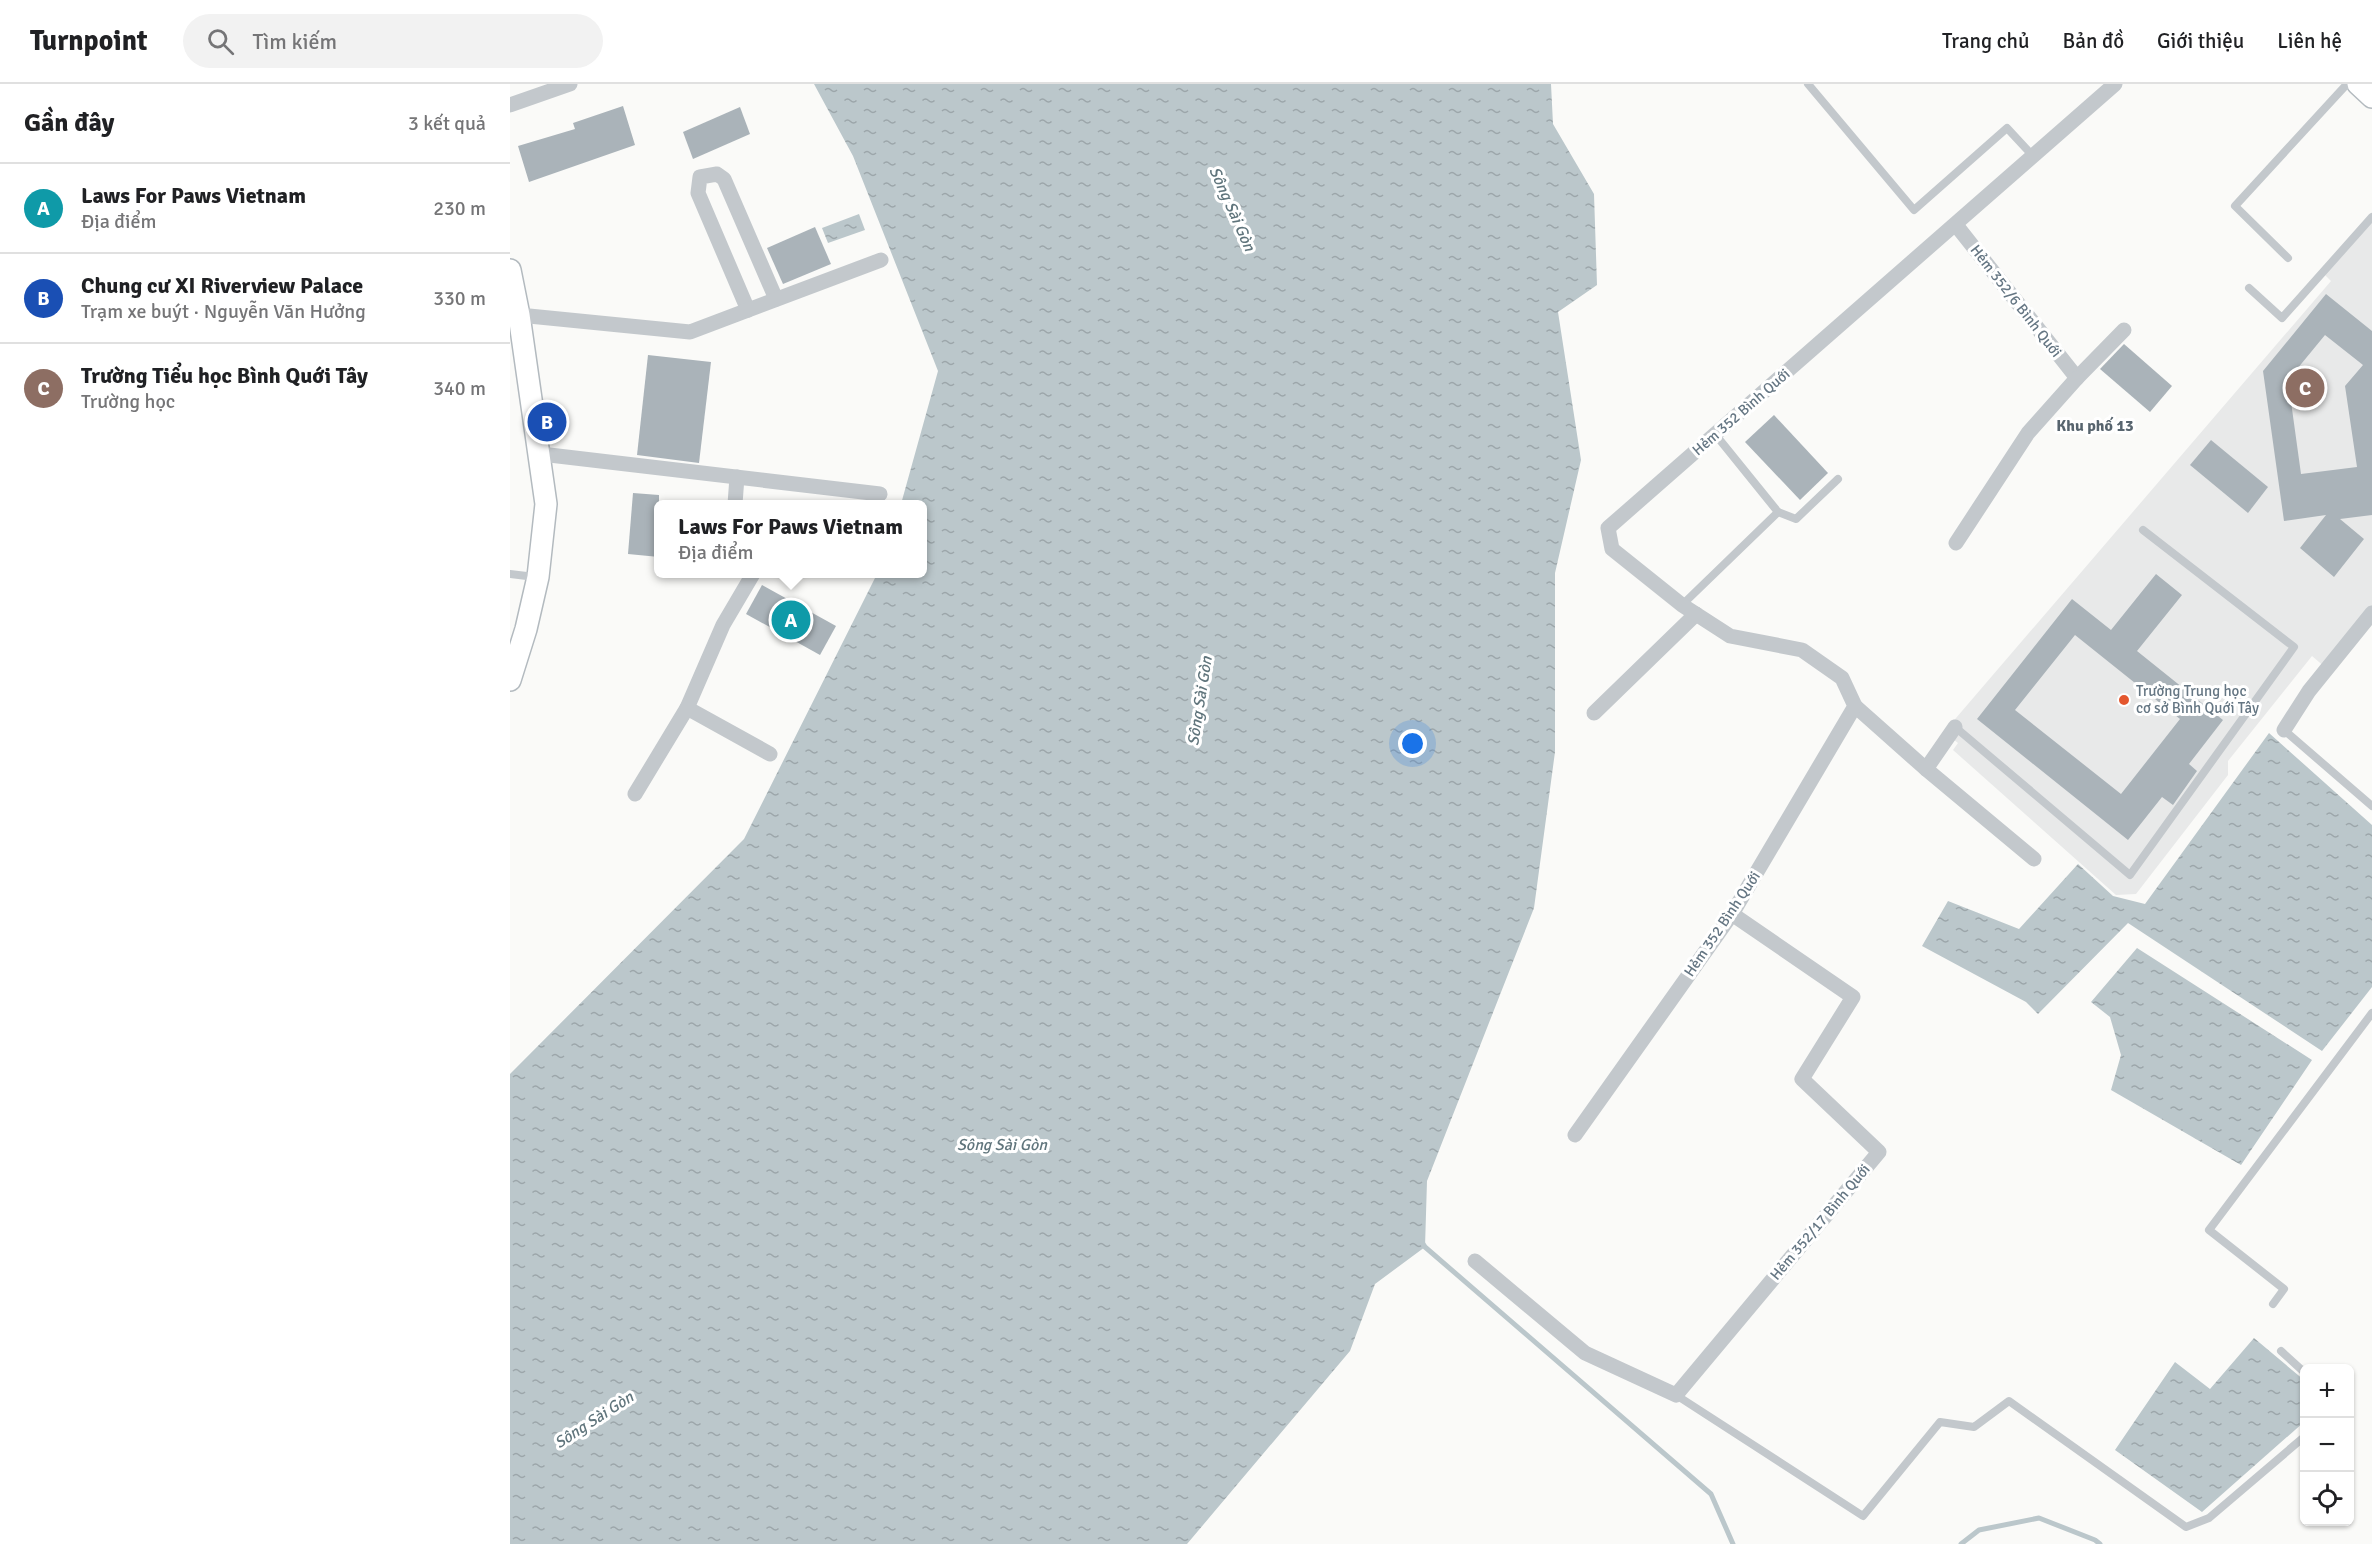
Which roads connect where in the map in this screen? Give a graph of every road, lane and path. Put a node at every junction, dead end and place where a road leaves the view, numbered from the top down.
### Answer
1 (570, 84) edge
2 (1808, 84) edge
3 (2115, 84) edge
4 (2347, 84) edge
5 (2358, 84) edge
6 (2372, 96) edge
7 (510, 105) edge
8 (2034, 156) junction
9 (2372, 217) edge
10 (1956, 225) junction
11 (2288, 258) dead end
12 (881, 260) dead end
13 (511, 280) edge
14 (2249, 288) dead end
15 (776, 299) junction
16 (748, 310) junction
17 (519, 315) junction
18 (2124, 330) dead end
19 (2077, 378) junction
20 (1715, 434) junction
21 (541, 454) junction
22 (737, 477) junction
23 (1838, 479) dead end
24 (880, 494) dead end
25 (735, 500) edge
26 (1778, 512) junction
27 (2143, 530) dead end
28 (1956, 543) dead end
29 (510, 574) edge
30 (538, 577) junction
31 (750, 578) edge
32 (1682, 605) junction
33 (2372, 613) edge
34 (1696, 614) junction
35 (510, 680) edge
36 (1856, 706) junction
37 (687, 708) junction
38 (1594, 713) dead end
39 (1954, 727) joint
40 (2284, 730) joint
41 (770, 754) dead end
42 (1926, 769) junction
43 (635, 794) dead end
44 (2372, 806) edge
45 (2034, 859) dead end
46 (1732, 914) junction
47 (2372, 1013) edge
48 (1575, 1135) dead end
49 (1475, 1261) dead end
50 (2273, 1304) dead end
51 (2281, 1351) dead end
52 (2300, 1368) edge
53 (1676, 1395) junction
54 (2300, 1440) edge

1 - 7 street
2 - 8 lane
3 - 8 street, Hẻm 352 Bình Quới
4 - 11 lane
5 - 6 main road
8 - 10 street, Hẻm 352 Bình Quới
9 - 14 lane
10 - 19 street, Hẻm 352/6 Bình Quới
10 - 20 street, Hẻm 352 Bình Quới
12 - 15 street
13 - 17 main road
15 - 16 street
15 - 16 street
16 - 17 street
17 - 21 main road
18 - 19 street
19 - 28 street
20 - 26 lane
20 - 32 street, Hẻm 352 Bình Quới
21 - 22 street
21 - 30 main road
22 - 24 street
22 - 25 street
23 - 26 lane
26 - 32 lane
27 - 39 lane
29 - 30 lane
30 - 35 main road
31 - 37 street
32 - 34 street, Hẻm 352 Bình Quới
33 - 40 street
34 - 36 street, Hẻm 352 Bình Quới
34 - 38 street
36 - 42 street, Hẻm 352 Bình Quới
36 - 46 street, Hẻm 352 Bình Quới
37 - 41 street
37 - 43 street
39 - 42 street
40 - 44 lane
42 - 45 street, Hẻm 352 Bình Quới
46 - 48 street, Hẻm 352 Bình Quới
46 - 53 street, Hẻm 352/17 Bình Quới
47 - 50 lane
49 - 53 street
51 - 52 lane
53 - 54 lane

